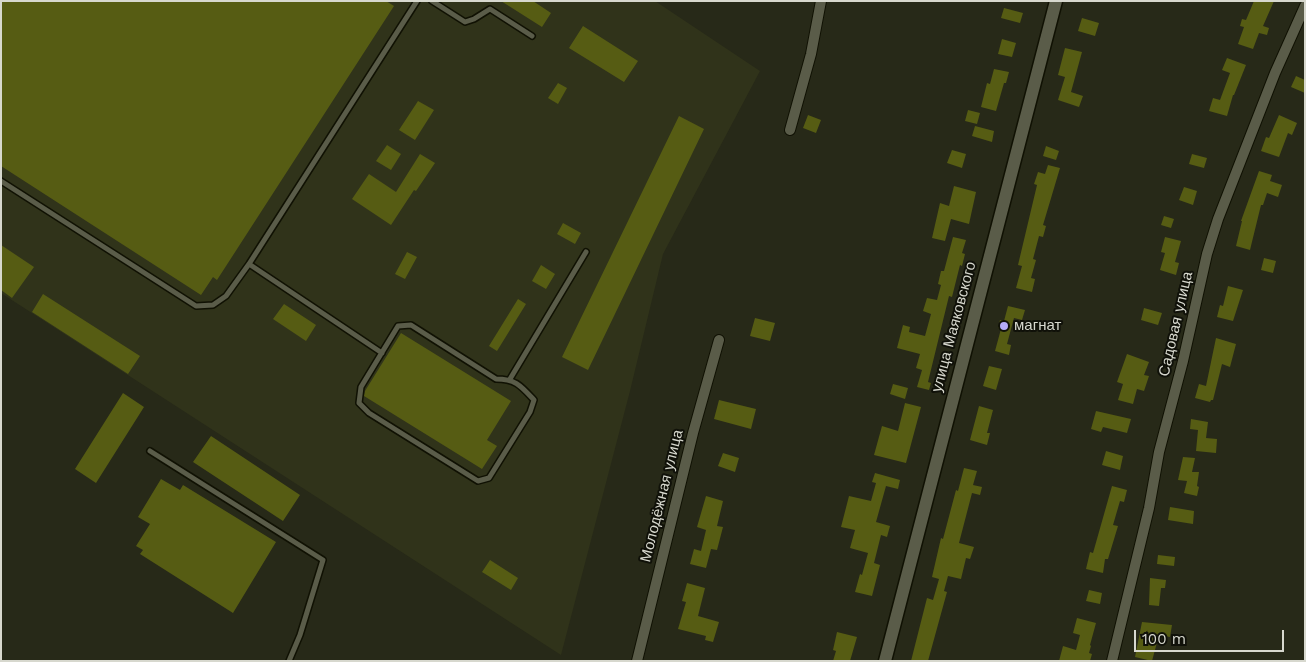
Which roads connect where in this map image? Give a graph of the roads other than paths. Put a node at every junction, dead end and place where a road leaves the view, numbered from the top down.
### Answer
1 (417, 1) edge
2 (432, 1) edge
3 (821, 1) edge
4 (1056, 1) edge
5 (1305, 6) edge
6 (532, 36) dead end
7 (790, 130) dead end
8 (1, 181) edge
9 (586, 252) dead end
10 (249, 264) junction
11 (719, 340) dead end
12 (382, 353) junction
13 (510, 379) junction
14 (150, 451) dead end
15 (289, 661) edge
16 (637, 661) edge
17 (885, 661) edge
18 (1112, 661) edge

1 - 10 lane
2 - 6 lane
3 - 7 street
4 - 17 street, улица Маяковского
5 - 18 street, Садовая улица
8 - 10 lane
9 - 13 lane
10 - 12 lane
11 - 16 street, Молодёжная улица
12 - 13 lane
12 - 13 lane
14 - 15 lane

